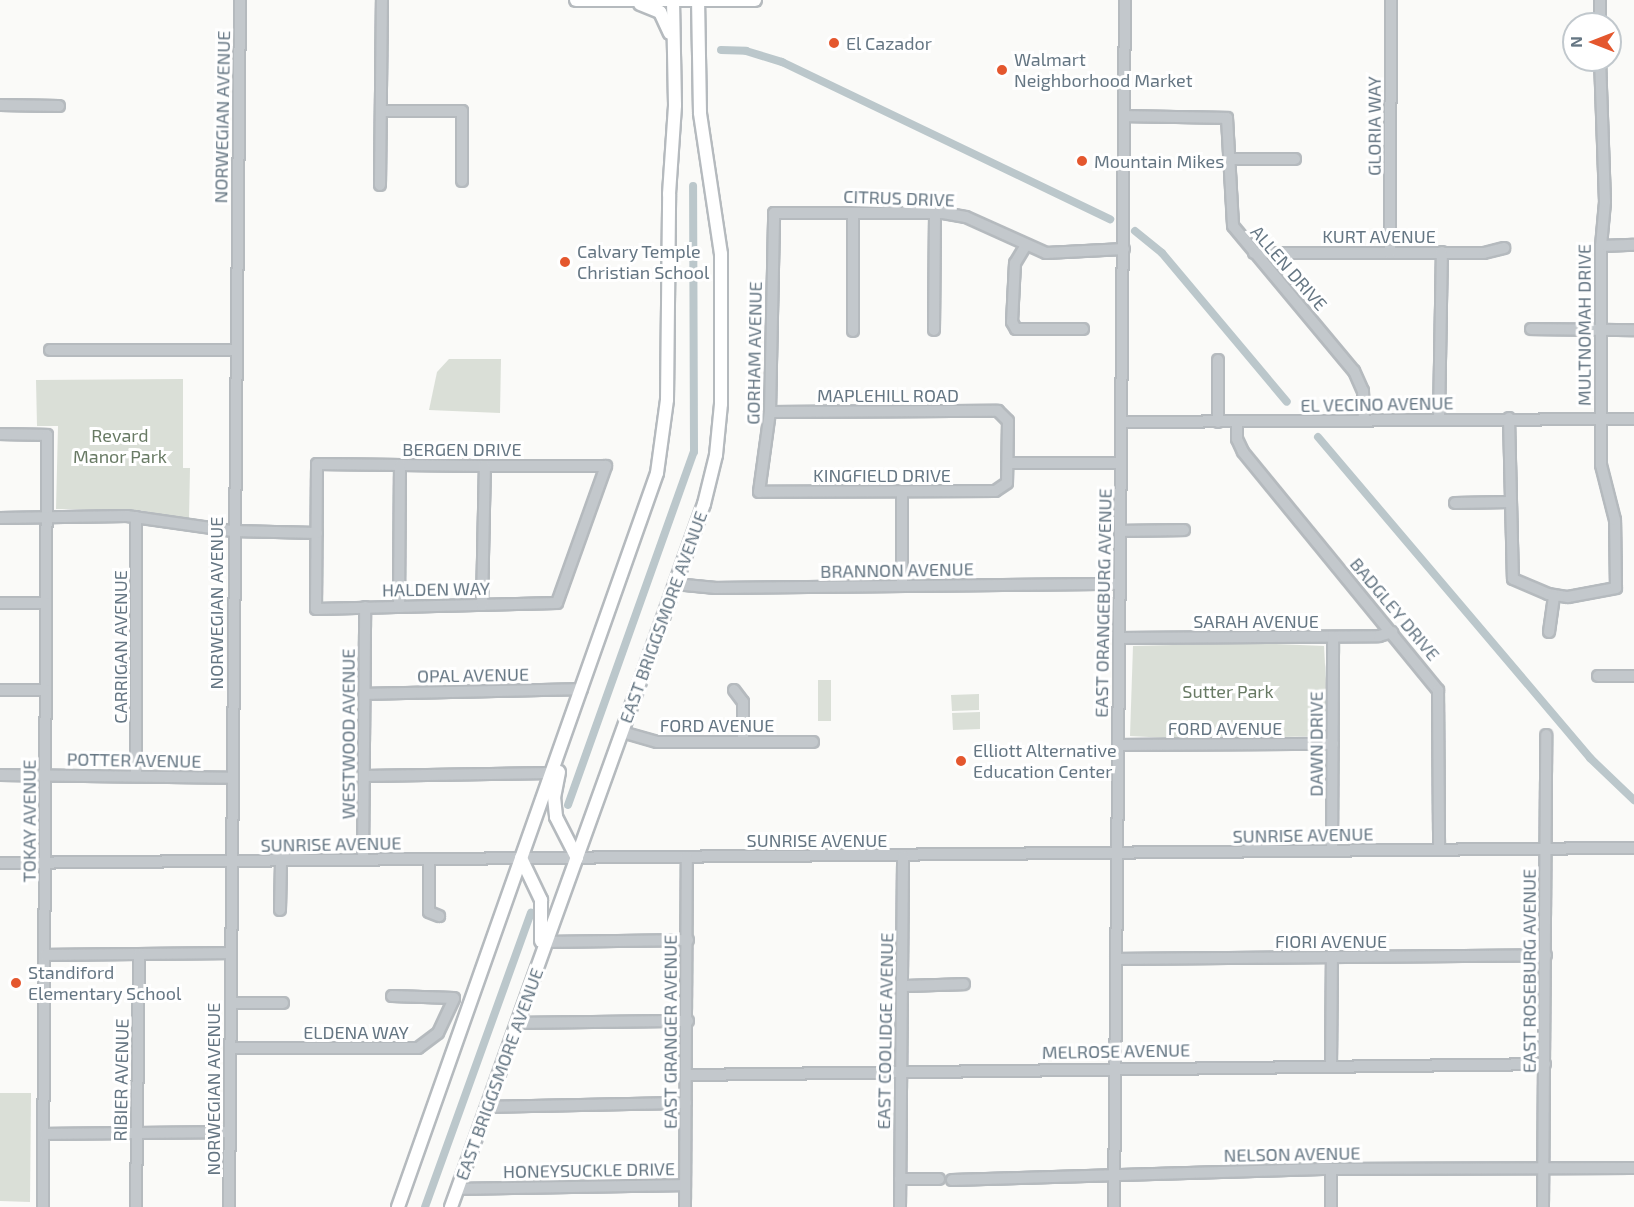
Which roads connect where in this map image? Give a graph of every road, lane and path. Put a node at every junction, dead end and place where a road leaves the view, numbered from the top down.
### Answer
1 (240, 0) edge
2 (382, 0) edge
3 (576, 0) edge
4 (755, 0) edge
5 (1125, 0) edge
6 (1391, 0) edge
7 (673, 1) edge
8 (698, 1) edge
9 (630, 2) junction
10 (673, 45) junction
11 (1601, 72) edge
12 (0, 105) edge
13 (60, 106) dead end
14 (381, 111) junction
15 (1125, 116) junction
16 (1230, 159) junction
17 (1295, 159) dead end
18 (462, 181) dead end
19 (381, 185) dead end
20 (774, 213) joint
21 (853, 213) junction
22 (935, 213) junction
23 (1026, 245) junction
24 (1634, 245) edge
25 (1601, 246) junction
26 (1503, 248) dead end
27 (1124, 249) junction
28 (1442, 252) junction
29 (1254, 253) junction
30 (1390, 253) junction
31 (1083, 329) dead end
32 (1531, 329) dead end
33 (934, 330) dead end
34 (1602, 330) junction
35 (1634, 330) edge
36 (852, 331) dead end
37 (51, 350) dead end
38 (235, 350) junction
39 (1218, 360) dead end
40 (770, 412) junction
41 (1509, 418) junction
42 (1439, 419) junction
43 (1601, 419) junction
44 (1634, 419) edge
45 (1364, 421) junction
46 (1121, 422) junction
47 (1218, 422) junction
48 (1237, 422) junction
49 (0, 434) edge
50 (1008, 463) junction
51 (1120, 463) junction
52 (400, 465) junction
53 (485, 466) junction
54 (759, 492) joint
55 (902, 492) junction
56 (1510, 502) junction
57 (1455, 503) dead end
58 (47, 517) junction
59 (0, 518) edge
60 (136, 518) junction
61 (1184, 530) dead end
62 (233, 531) junction
63 (1120, 531) junction
64 (316, 533) junction
65 (675, 584) junction
66 (1119, 584) junction
67 (902, 586) junction
68 (1554, 595) junction
69 (0, 603) edge
70 (46, 603) junction
71 (556, 603) joint
72 (482, 605) junction
73 (399, 607) junction
74 (365, 608) junction
75 (1392, 632) junction
76 (1549, 632) dead end
77 (1334, 637) junction
78 (1119, 638) junction
79 (1598, 676) dead end
80 (1634, 676) edge
81 (582, 689) junction
82 (0, 690) edge
83 (46, 690) junction
84 (734, 690) dead end
85 (365, 694) junction
86 (568, 728) junction
87 (622, 732) junction
88 (1546, 735) dead end
89 (743, 741) junction
90 (813, 742) dead end
91 (1333, 744) junction
92 (1118, 745) junction
93 (552, 773) junction
94 (0, 775) edge
95 (46, 775) junction
96 (136, 776) junction
97 (364, 776) junction
98 (231, 778) junction
99 (1634, 848) edge
100 (1439, 850) junction
101 (1546, 850) junction
102 (1332, 851) junction
103 (1117, 853) junction
104 (903, 856) junction
105 (687, 857) junction
106 (521, 858) junction
107 (577, 858) junction
108 (363, 860) junction
109 (429, 860) junction
110 (0, 862) edge
111 (231, 862) junction
112 (281, 862) junction
113 (45, 863) junction
114 (280, 909) dead end
115 (439, 916) dead end
116 (688, 940) junction
117 (547, 942) junction
118 (231, 953) junction
119 (139, 954) junction
120 (45, 955) junction
121 (1546, 956) junction
122 (1332, 957) junction
123 (1116, 959) junction
124 (533, 980) junction
125 (963, 984) dead end
126 (902, 986) junction
127 (392, 996) dead end
128 (231, 1003) junction
129 (283, 1003) dead end
130 (687, 1021) junction
131 (517, 1023) junction
132 (230, 1048) junction
133 (1545, 1064) junction
134 (1331, 1066) junction
135 (1115, 1068) junction
136 (901, 1072) junction
137 (687, 1075) junction
138 (686, 1103) junction
139 (487, 1107) junction
140 (230, 1132) junction
141 (138, 1133) junction
142 (44, 1134) junction
143 (1543, 1167) junction
144 (1634, 1168) edge
145 (1331, 1169) junction
146 (1115, 1175) junction
147 (900, 1179) junction
148 (939, 1179) dead end
149 (952, 1180) dead end
150 (685, 1185) junction
151 (458, 1189) junction
152 (43, 1207) edge
153 (136, 1207) edge
154 (229, 1207) edge
155 (398, 1207) edge
156 (451, 1207) edge
157 (685, 1207) edge
158 (900, 1207) edge
159 (1114, 1207) edge
160 (1330, 1207) edge
161 (1543, 1207) edge

1 - 38 street, NORWEGIAN AVENUE
2 - 14 street
3 - 9 main road
4 - 8 main road
5 - 15 street, EAST ORANGEBURG AVENUE
6 - 30 street, GLORIA WAY
7 - 8 main road
7 - 9 main road
7 - 10 main road
8 - 65 main road, EAST BRIGGSMORE AVENUE
9 - 10 main road
10 - 81 main road
11 - 25 street, MULTNOMAH DRIVE
12 - 13 street
14 - 18 street
14 - 19 street
15 - 16 street, ALLEN DRIVE
15 - 27 street, EAST ORANGEBURG AVENUE
16 - 17 street
16 - 29 street, ALLEN DRIVE
20 - 21 street, CITRUS DRIVE
20 - 40 street, GORHAM AVENUE
21 - 22 street, CITRUS DRIVE
21 - 36 street
22 - 23 street, CITRUS DRIVE
22 - 33 street
23 - 27 street, CITRUS DRIVE
23 - 31 street
24 - 25 street
25 - 34 street, MULTNOMAH DRIVE
26 - 28 street, KURT AVENUE
27 - 46 street, EAST ORANGEBURG AVENUE
28 - 30 street, KURT AVENUE
28 - 42 street
29 - 30 street, KURT AVENUE
29 - 45 street, ALLEN DRIVE
32 - 34 street
34 - 35 street
34 - 43 street, MULTNOMAH DRIVE
37 - 38 street
38 - 62 street, NORWEGIAN AVENUE
39 - 47 street
40 - 50 street, MAPLEHILL ROAD
40 - 54 street, GORHAM AVENUE
41 - 42 street, EL VECINO AVENUE
41 - 43 street, EL VECINO AVENUE
41 - 56 street
42 - 45 street, EL VECINO AVENUE
43 - 44 street, EL VECINO AVENUE
43 - 68 street, MULTNOMAH DRIVE
45 - 48 street, EL VECINO AVENUE
46 - 47 street, EL VECINO AVENUE
46 - 51 street, EAST ORANGEBURG AVENUE
47 - 48 street, EL VECINO AVENUE
48 - 75 street, BADGLEY DRIVE
49 - 58 street, TOKAY AVENUE
50 - 51 street
50 - 55 street, KINGFIELD DRIVE
51 - 63 street, EAST ORANGEBURG AVENUE
52 - 53 street, BERGEN DRIVE
52 - 64 street, BERGEN DRIVE
52 - 73 street
53 - 71 street, BERGEN DRIVE
53 - 72 street
54 - 55 street, KINGFIELD DRIVE
55 - 67 street
56 - 57 street
56 - 68 street
58 - 59 street
58 - 60 street
58 - 70 street, TOKAY AVENUE
60 - 62 street
60 - 96 street, CARRIGAN AVENUE
61 - 63 street
62 - 64 street
62 - 98 street, NORWEGIAN AVENUE
63 - 66 street, EAST ORANGEBURG AVENUE
64 - 74 street, HALDEN WAY
65 - 67 street, BRANNON AVENUE
65 - 87 main road, EAST BRIGGSMORE AVENUE
66 - 67 street, BRANNON AVENUE
66 - 78 street, EAST ORANGEBURG AVENUE
68 - 76 street
69 - 70 street
70 - 83 street, TOKAY AVENUE
71 - 72 street, HALDEN WAY
72 - 73 street, HALDEN WAY
73 - 74 street, HALDEN WAY
74 - 85 street, WESTWOOD AVENUE
75 - 77 street, SARAH AVENUE
75 - 100 street, BADGLEY DRIVE
77 - 78 street, SARAH AVENUE
77 - 91 street, DAWN DRIVE
78 - 92 street, EAST ORANGEBURG AVENUE
79 - 80 street
81 - 85 street, OPAL AVENUE
81 - 86 main road
82 - 83 street
83 - 95 street, TOKAY AVENUE
84 - 89 street
85 - 97 street, WESTWOOD AVENUE
86 - 93 main road
86 - 107 main road
87 - 89 street, FORD AVENUE
87 - 107 main road, EAST BRIGGSMORE AVENUE
88 - 101 street, EAST ROSEBURG AVENUE
89 - 90 street, FORD AVENUE
91 - 92 street, FORD AVENUE
91 - 102 street, DAWN DRIVE
92 - 103 street, EAST ORANGEBURG AVENUE
93 - 97 street
93 - 106 main road
94 - 95 street, POTTER AVENUE
95 - 96 street, POTTER AVENUE
95 - 113 street, TOKAY AVENUE
96 - 98 street, POTTER AVENUE
97 - 108 street, WESTWOOD AVENUE
98 - 111 street, NORWEGIAN AVENUE
99 - 101 street, SUNRISE AVENUE
100 - 101 street, SUNRISE AVENUE
100 - 102 street, SUNRISE AVENUE
101 - 121 street, EAST ROSEBURG AVENUE
102 - 103 street, SUNRISE AVENUE
103 - 104 street, SUNRISE AVENUE
103 - 123 street, EAST ORANGEBURG AVENUE
104 - 105 street, SUNRISE AVENUE
104 - 126 street, EAST COOLIDGE AVENUE
105 - 107 street, SUNRISE AVENUE
105 - 116 street, EAST GRANGER AVENUE
106 - 107 street, SUNRISE AVENUE
106 - 109 street, SUNRISE AVENUE
106 - 124 main road
106 - 155 main road
107 - 117 main road, EAST BRIGGSMORE AVENUE
108 - 109 street, SUNRISE AVENUE
108 - 112 street, SUNRISE AVENUE
109 - 115 street
110 - 113 street, SUNRISE AVENUE
111 - 112 street, SUNRISE AVENUE
111 - 113 street, SUNRISE AVENUE
111 - 118 street, NORWEGIAN AVENUE
112 - 114 street
113 - 120 street, TOKAY AVENUE
116 - 117 street
116 - 130 street, EAST GRANGER AVENUE
117 - 124 main road, EAST BRIGGSMORE AVENUE
118 - 119 street
118 - 128 street, NORWEGIAN AVENUE
119 - 120 street
119 - 141 street, RIBIER AVENUE
120 - 142 street, TOKAY AVENUE
121 - 122 street, FIORI AVENUE
121 - 133 street, EAST ROSEBURG AVENUE
122 - 123 street, FIORI AVENUE
122 - 134 street
123 - 135 street, EAST ORANGEBURG AVENUE
124 - 131 main road, EAST BRIGGSMORE AVENUE
125 - 126 street
126 - 136 street, EAST COOLIDGE AVENUE
127 - 132 street, ELDENA WAY
128 - 129 street
128 - 132 street, NORWEGIAN AVENUE
130 - 131 street
130 - 137 street, EAST GRANGER AVENUE
131 - 139 main road, EAST BRIGGSMORE AVENUE
132 - 140 street, NORWEGIAN AVENUE
133 - 134 street, MELROSE AVENUE
133 - 143 street, EAST ROSEBURG AVENUE
134 - 135 street, MELROSE AVENUE
135 - 136 street, MELROSE AVENUE
135 - 146 street, EAST ORANGEBURG AVENUE
136 - 137 street, MELROSE AVENUE
136 - 147 street, EAST COOLIDGE AVENUE
137 - 138 street, EAST GRANGER AVENUE
138 - 139 street
138 - 150 street, EAST GRANGER AVENUE
139 - 151 main road, EAST BRIGGSMORE AVENUE
140 - 141 street
140 - 154 street, NORWEGIAN AVENUE
141 - 142 street
141 - 153 street, RIBIER AVENUE
142 - 152 street, TOKAY AVENUE
143 - 144 street, NELSON AVENUE
143 - 145 street, NELSON AVENUE
143 - 161 street, EAST ROSEBURG AVENUE
145 - 146 street, NELSON AVENUE
145 - 160 street
146 - 149 street, NELSON AVENUE
146 - 159 street, EAST ORANGEBURG AVENUE
147 - 148 street
147 - 158 street, EAST COOLIDGE AVENUE
150 - 151 street, HONEYSUCKLE DRIVE
150 - 157 street, EAST GRANGER AVENUE
151 - 156 main road, EAST BRIGGSMORE AVENUE

